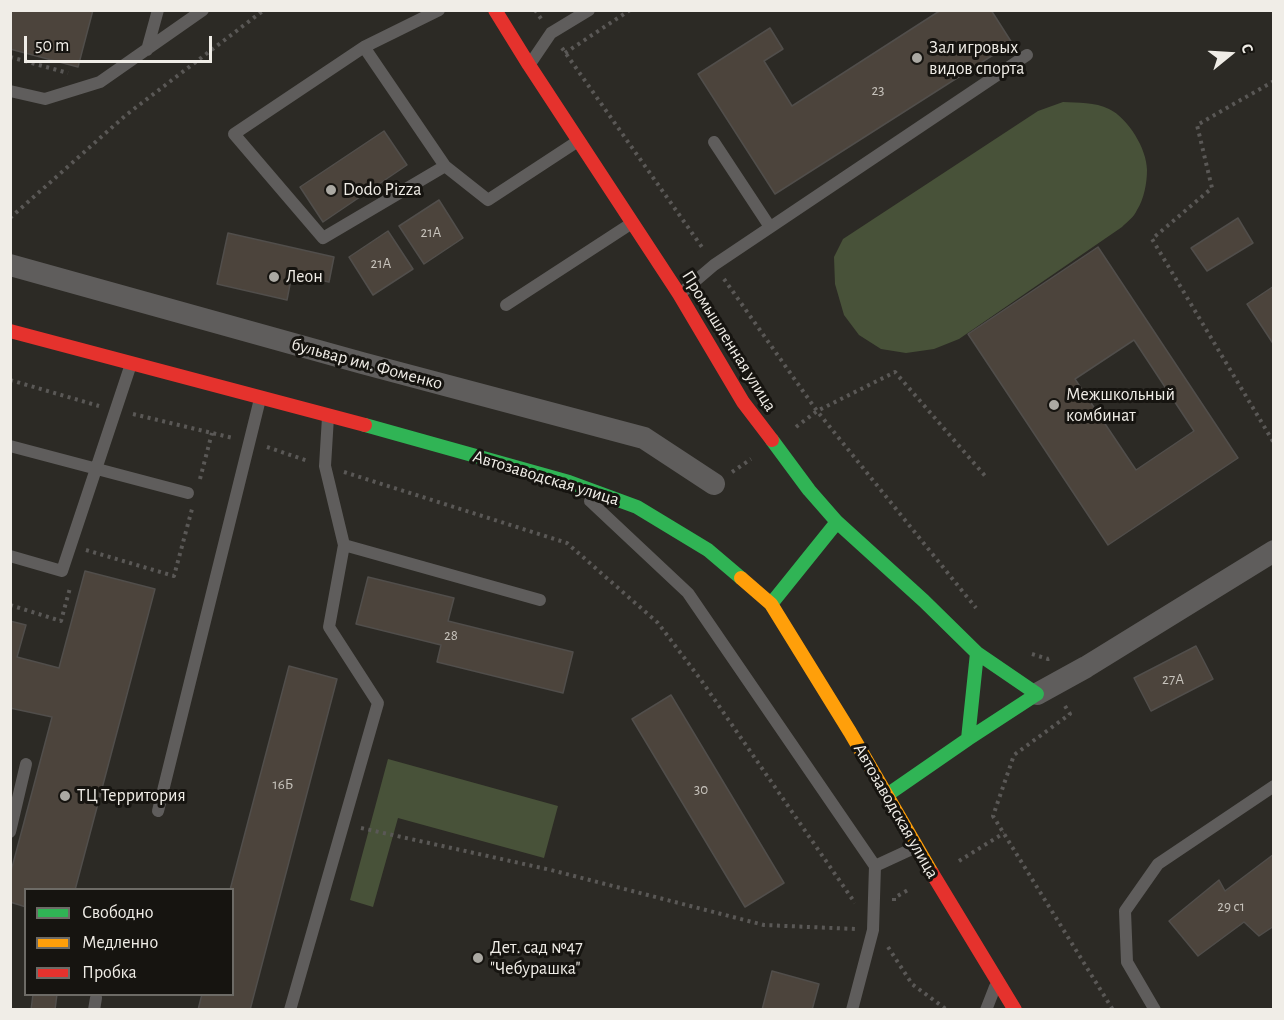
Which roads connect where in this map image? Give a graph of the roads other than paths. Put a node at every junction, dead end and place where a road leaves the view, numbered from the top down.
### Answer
1 (158, 10) edge
2 (203, 10) edge
3 (439, 10) edge
4 (495, 10) edge
5 (589, 10) edge
6 (364, 47) junction
7 (147, 50) junction
8 (1027, 55) dead end
9 (529, 65) junction
10 (10, 91) edge
11 (579, 140) junction
12 (714, 142) dead end
13 (445, 166) junction
14 (633, 222) junction
15 (770, 227) junction
16 (10, 265) edge
17 (679, 294) junction
18 (506, 305) dead end
19 (10, 331) edge
20 (131, 364) junction
21 (261, 398) junction
22 (329, 415) junction
23 (10, 446) edge
24 (96, 468) junction
25 (569, 482) junction
26 (714, 484) road end
27 (193, 493) road end
28 (837, 522) junction
29 (344, 545) junction
30 (1274, 551) edge
31 (10, 556) edge
32 (540, 600) dead end
33 (771, 604) junction
34 (977, 653) junction
35 (1045, 690) junction
36 (968, 739) junction
37 (26, 764) dead end
38 (1274, 786) edge
39 (887, 795) junction
40 (158, 811) dead end
41 (10, 832) edge
42 (916, 847) junction
43 (875, 866) junction
44 (998, 980) junction
45 (290, 1010) edge
46 (852, 1010) edge
47 (986, 1010) edge
48 (1015, 1010) edge
49 (1155, 1010) edge

1 - 7 lane
2 - 7 lane
3 - 6 lane
4 - 9 street, Промышленная улица
5 - 9 lane
6 - 13 lane
6 - 13 lane
7 - 10 lane
8 - 15 lane
9 - 11 street, Промышленная улица
11 - 13 lane
11 - 14 street, Промышленная улица
12 - 15 lane
14 - 17 street, Промышленная улица
14 - 18 lane
15 - 17 lane
16 - 26 street, бульвар им. Фоменко
17 - 28 street, Промышленная улица
19 - 20 street, Автозаводская улица
20 - 21 street, Автозаводская улица
20 - 24 lane
21 - 22 street, Автозаводская улица
21 - 40 lane
22 - 25 street, Автозаводская улица
22 - 29 lane
23 - 24 lane
24 - 27 lane
24 - 31 lane
25 - 33 street, Автозаводская улица
25 - 43 lane
28 - 33 street
28 - 34 street, Промышленная улица
29 - 32 lane
29 - 45 lane
30 - 35 street
33 - 39 street, Автозаводская улица
34 - 35 street, Промышленная улица
34 - 36 street
35 - 36 street
36 - 39 street
37 - 41 lane
38 - 49 lane
39 - 42 street, Автозаводская улица
42 - 43 lane
42 - 44 street, Автозаводская улица
43 - 46 lane
44 - 47 lane
44 - 48 street, Автозаводская улица

